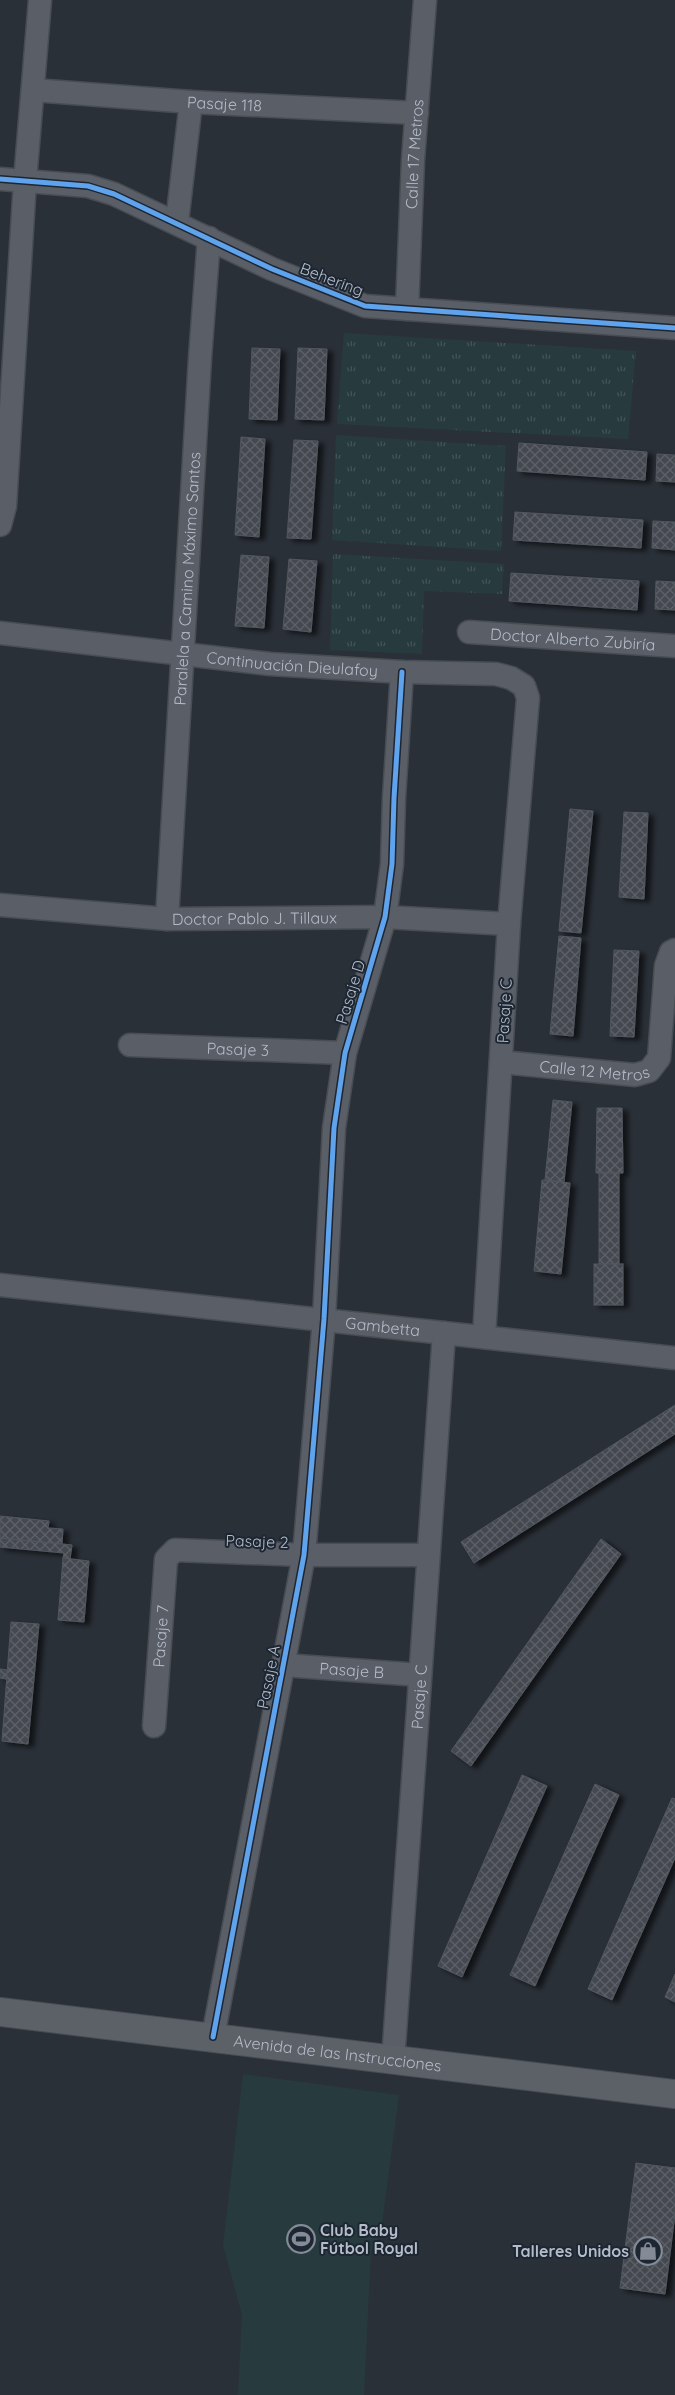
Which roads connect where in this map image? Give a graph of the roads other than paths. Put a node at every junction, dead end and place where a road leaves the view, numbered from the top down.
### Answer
1 (40, 0) edge
2 (425, 0) edge
3 (33, 90) junction
4 (190, 102) junction
5 (417, 113) junction
6 (0, 179) edge
7 (25, 181) junction
8 (177, 222) junction
9 (209, 238) junction
10 (407, 309) junction
11 (675, 328) edge
12 (0, 525) edge
13 (469, 632) dead end
14 (0, 633) edge
15 (675, 646) edge
16 (182, 655) junction
17 (402, 672) junction
18 (524, 686) joint
19 (0, 905) edge
20 (385, 917) junction
21 (167, 919) junction
22 (509, 924) junction
23 (675, 950) edge
24 (130, 1045) dead end
25 (345, 1053) junction
26 (501, 1062) junction
27 (0, 1285) edge
28 (324, 1319) junction
29 (444, 1333) junction
30 (484, 1337) junction
31 (675, 1358) edge
32 (175, 1550) joint
33 (304, 1555) junction
34 (428, 1555) junction
35 (283, 1665) junction
36 (420, 1675) junction
37 (154, 1726) dead end
38 (0, 2012) edge
39 (213, 2037) junction
40 (393, 2060) junction
41 (675, 2094) edge

1 - 3 street
2 - 5 street, Calle 17 Metros
3 - 4 street, Pasaje 118
3 - 7 street
4 - 5 street, Pasaje 118
4 - 8 street
5 - 10 street, Calle 17 Metros
6 - 7 street, Behering
7 - 8 street, Behering
7 - 12 street
8 - 9 street, Behering
9 - 10 street, Behering
9 - 16 street, Paralela a Camino Máximo Santos
10 - 11 street, Behering
13 - 15 street, Doctor Alberto Zubiría
14 - 16 street, Continuación Dieulafoy
16 - 17 street, Continuación Dieulafoy
16 - 21 street, Paralela a Camino Máximo Santos
17 - 18 street, Continuación Dieulafoy
17 - 20 street, Pasaje D
18 - 22 street, Pasaje C
19 - 21 street, Doctor Pablo J. Tillaux
20 - 21 street, Doctor Pablo J. Tillaux
20 - 22 street, Doctor Pablo J. Tillaux
20 - 25 street, Pasaje D
22 - 26 street, Pasaje C
23 - 26 street, Calle 12 Metros
24 - 25 street, Pasaje 3
25 - 28 street, Pasaje D
26 - 30 street, Pasaje C
27 - 28 street, Gambetta
28 - 29 street, Gambetta
28 - 33 street, Pasaje A
29 - 30 street, Gambetta
29 - 34 street, Pasaje C
30 - 31 street, Gambetta
32 - 33 street, Pasaje 2
32 - 37 street, Pasaje 7
33 - 34 street, Pasaje 2
33 - 35 street, Pasaje A
34 - 36 street, Pasaje C
35 - 36 street, Pasaje B
35 - 39 street, Pasaje A
36 - 40 street, Pasaje C
38 - 39 main road, Avenida de las Instrucciones
39 - 40 main road, Avenida de las Instrucciones
40 - 41 main road, Avenida de las Instrucciones

